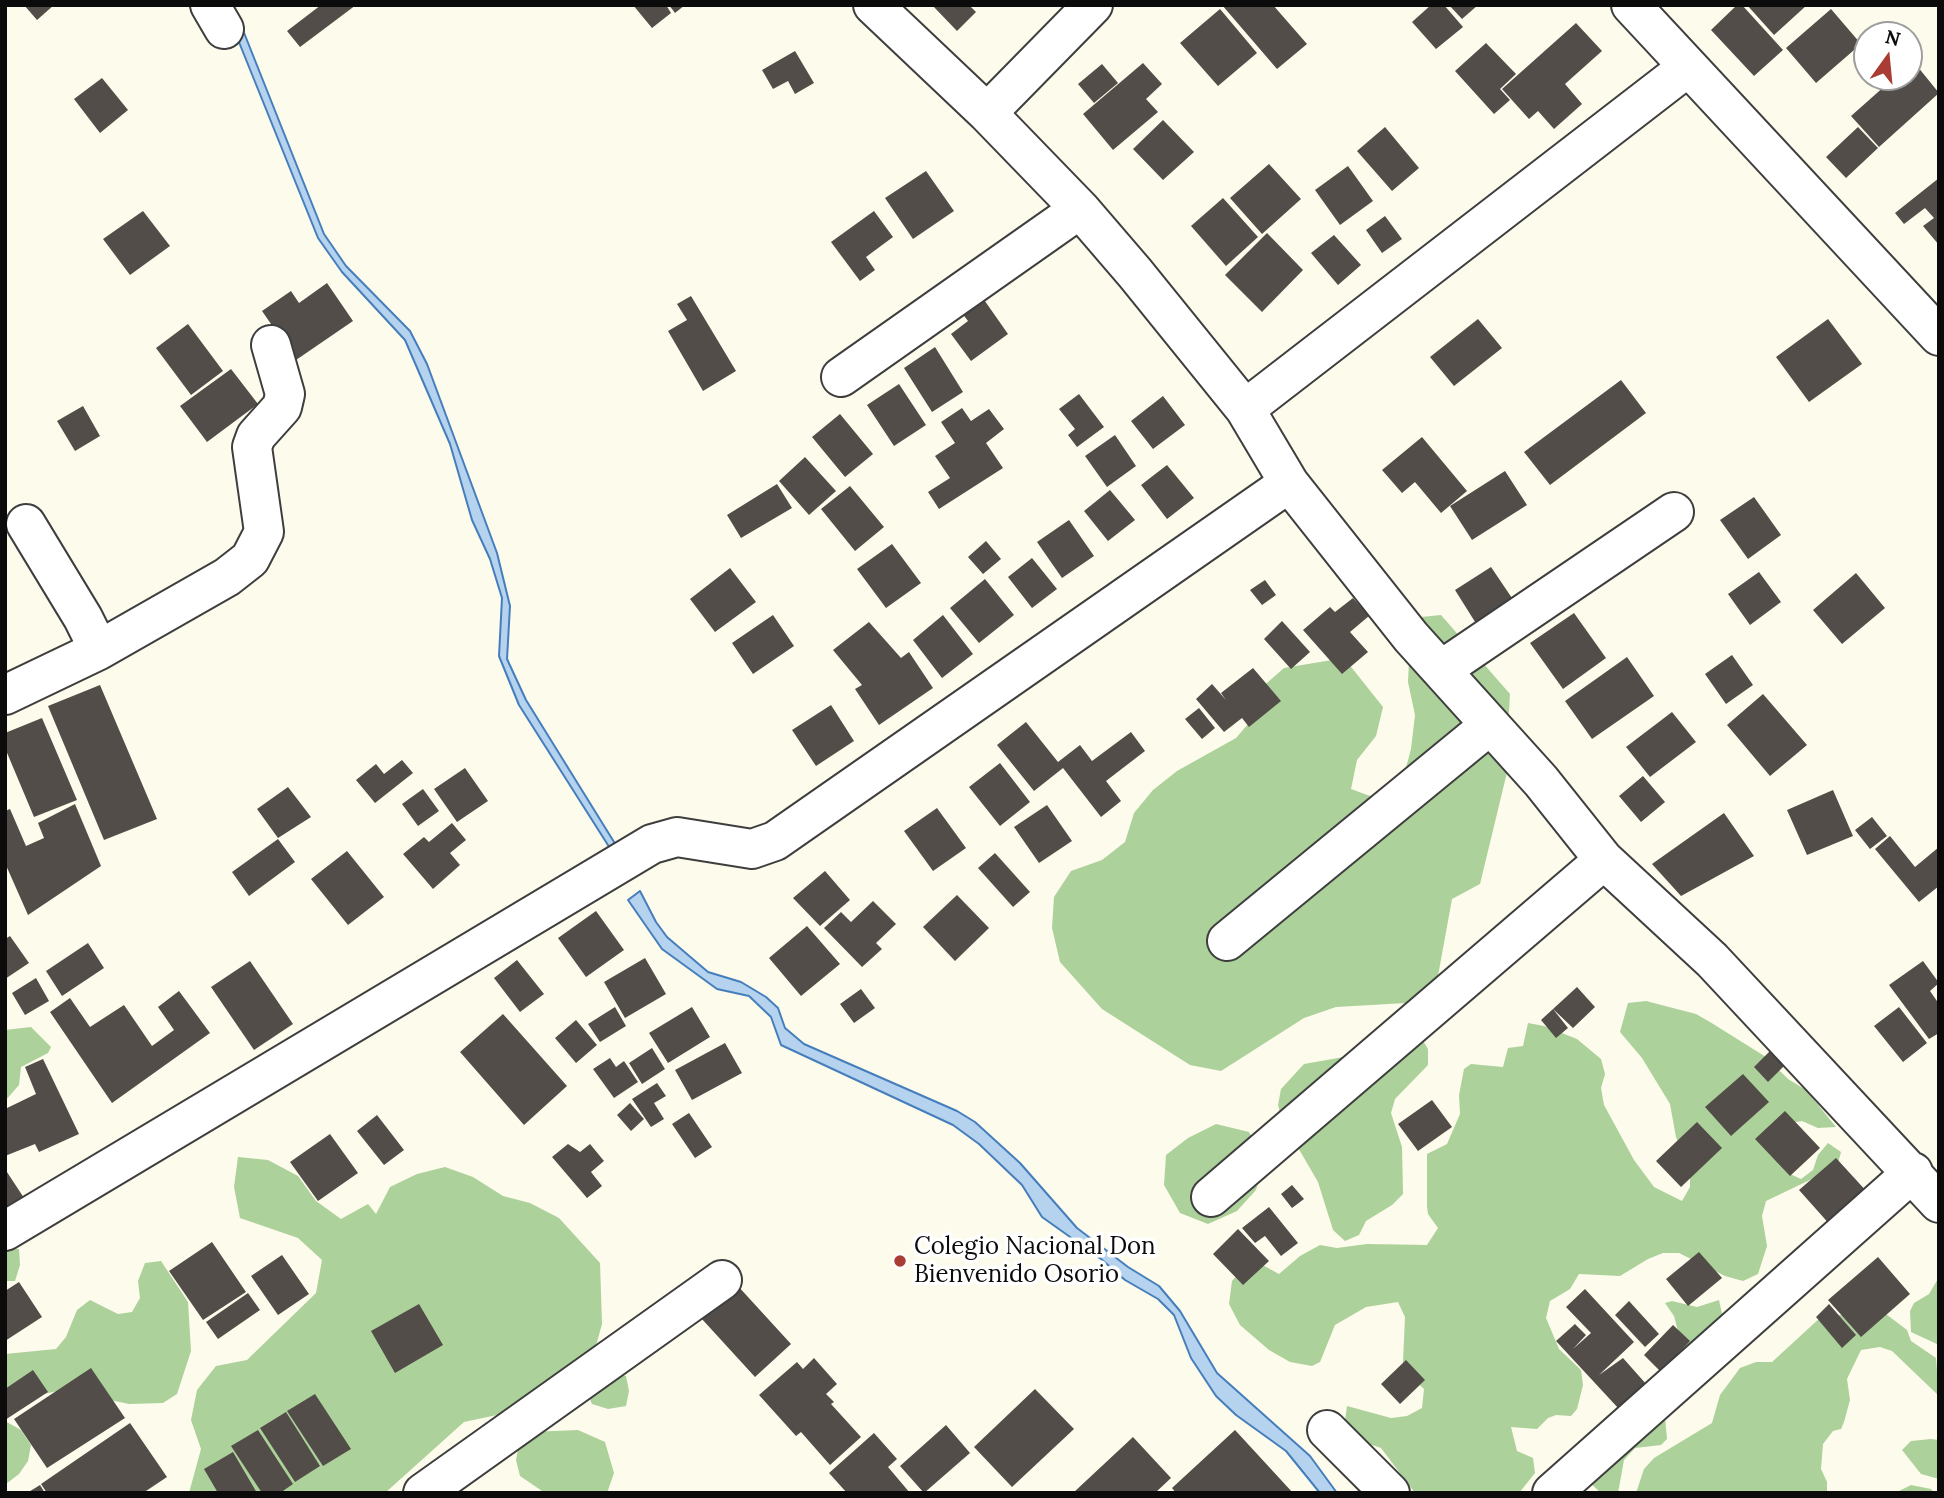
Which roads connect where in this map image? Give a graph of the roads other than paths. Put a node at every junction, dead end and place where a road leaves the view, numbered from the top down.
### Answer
1 (873, 5) edge
2 (1093, 5) edge
3 (1631, 5) edge
4 (1688, 67) junction
5 (987, 113) junction
6 (1080, 209) junction
7 (1939, 336) edge
8 (271, 345) dead end
9 (842, 377) dead end
10 (1245, 410) junction
11 (1289, 483) junction
12 (1674, 512) dead end
13 (26, 524) dead end
14 (99, 650) junction
15 (1441, 670) junction
16 (5, 695) edge
17 (1490, 725) junction
18 (1604, 860) junction
19 (1227, 941) dead end
20 (1913, 1172) junction
21 (1210, 1198) dead end
22 (1939, 1203) edge
23 (5, 1231) edge
24 (722, 1280) dead end
25 (1327, 1430) dead end
26 (423, 1493) edge
27 (1390, 1493) edge
28 (1552, 1493) edge

1 - 5 street
2 - 5 street
3 - 4 street
4 - 7 street
4 - 10 street
5 - 6 street
6 - 9 street
6 - 10 street
8 - 14 street
10 - 11 street
11 - 15 street
11 - 23 street
12 - 15 street
13 - 14 street
14 - 16 street
15 - 17 street
17 - 18 street
17 - 19 street
18 - 20 street
18 - 21 street
20 - 22 street
20 - 28 street
24 - 26 street
25 - 27 street

